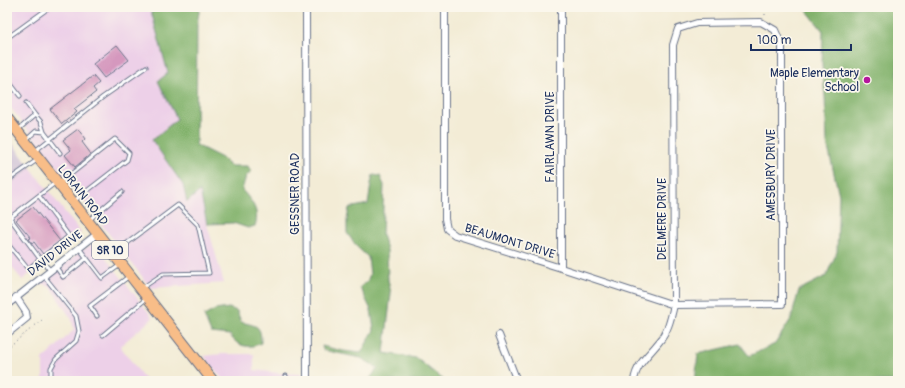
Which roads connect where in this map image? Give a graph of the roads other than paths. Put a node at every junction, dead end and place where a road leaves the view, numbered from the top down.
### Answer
1 (50, 7) edge
2 (306, 7) edge
3 (561, 7) edge
4 (445, 10) dead end
5 (7, 38) edge
6 (673, 45) joint
7 (146, 66) dead end
8 (7, 78) edge
9 (20, 96) dead end
10 (26, 103) dead end
11 (35, 115) junction
12 (7, 118) edge
13 (17, 131) junction
14 (44, 132) junction
15 (49, 139) junction
16 (25, 141) junction
17 (60, 153) dead end
18 (36, 155) junction
19 (7, 181) edge
20 (58, 183) junction
21 (122, 192) dead end
22 (39, 196) junction
23 (72, 202) junction
24 (8, 219) edge
25 (88, 222) junction
26 (97, 234) junction
27 (7, 243) edge
28 (80, 248) junction
29 (113, 254) junction
30 (87, 258) junction
31 (40, 259) junction
32 (121, 264) junction
33 (561, 268) junction
34 (53, 269) junction
35 (44, 276) junction
36 (130, 276) junction
37 (140, 289) junction
38 (16, 297) junction
39 (147, 298) junction
40 (782, 304) joint
41 (7, 305) edge
42 (674, 305) junction
43 (98, 316) dead end
44 (7, 334) edge
45 (103, 334) dead end
46 (499, 335) dead end
47 (286, 376) dead end
48 (51, 381) edge
49 (213, 381) edge
50 (286, 381) edge
51 (307, 381) edge
52 (517, 381) edge
53 (634, 381) edge

1 - 5 lane
2 - 51 street, GESSNER ROAD
3 - 33 street, FAIRLAWN DRIVE
4 - 33 street, BEAUMONT DRIVE
6 - 40 street, AMESBURY DRIVE
6 - 42 street, DELMERE DRIVE
7 - 15 lane
8 - 9 lane
10 - 11 lane
11 - 13 lane
11 - 14 lane
12 - 13 main road, LORAIN ROAD / SR 10
13 - 16 main road, LORAIN ROAD / SR 10
14 - 15 lane
14 - 16 lane
15 - 17 lane
15 - 18 lane
16 - 18 main road, LORAIN ROAD / SR 10
18 - 19 lane
18 - 20 main road, LORAIN ROAD / SR 10
20 - 22 lane
20 - 23 main road, LORAIN ROAD / SR 10
20 - 23 lane
21 - 25 lane
22 - 24 lane
22 - 31 lane
23 - 25 main road, LORAIN ROAD / SR 10
24 - 31 lane
25 - 26 main road, LORAIN ROAD / SR 10
26 - 28 street, DAVID DRIVE
26 - 29 main road, LORAIN ROAD / SR 10
27 - 31 lane
28 - 30 lane
28 - 34 street, DAVID DRIVE
29 - 32 main road, LORAIN ROAD / SR 10
29 - 37 lane
30 - 32 lane
30 - 34 lane
31 - 34 lane
32 - 36 main road, LORAIN ROAD / SR 10
33 - 42 street, BEAUMONT DRIVE
34 - 35 street, DAVID DRIVE
35 - 38 street, DAVID DRIVE
35 - 48 lane
36 - 37 main road, LORAIN ROAD / SR 10
36 - 43 lane
37 - 39 main road, LORAIN ROAD / SR 10
38 - 41 street, DAVID DRIVE
38 - 44 street
39 - 45 lane
39 - 49 main road, LORAIN ROAD / SR 10
40 - 42 street, BEAUMONT DRIVE
42 - 53 street, DELMERE DRIVE
46 - 52 street
47 - 50 lane

